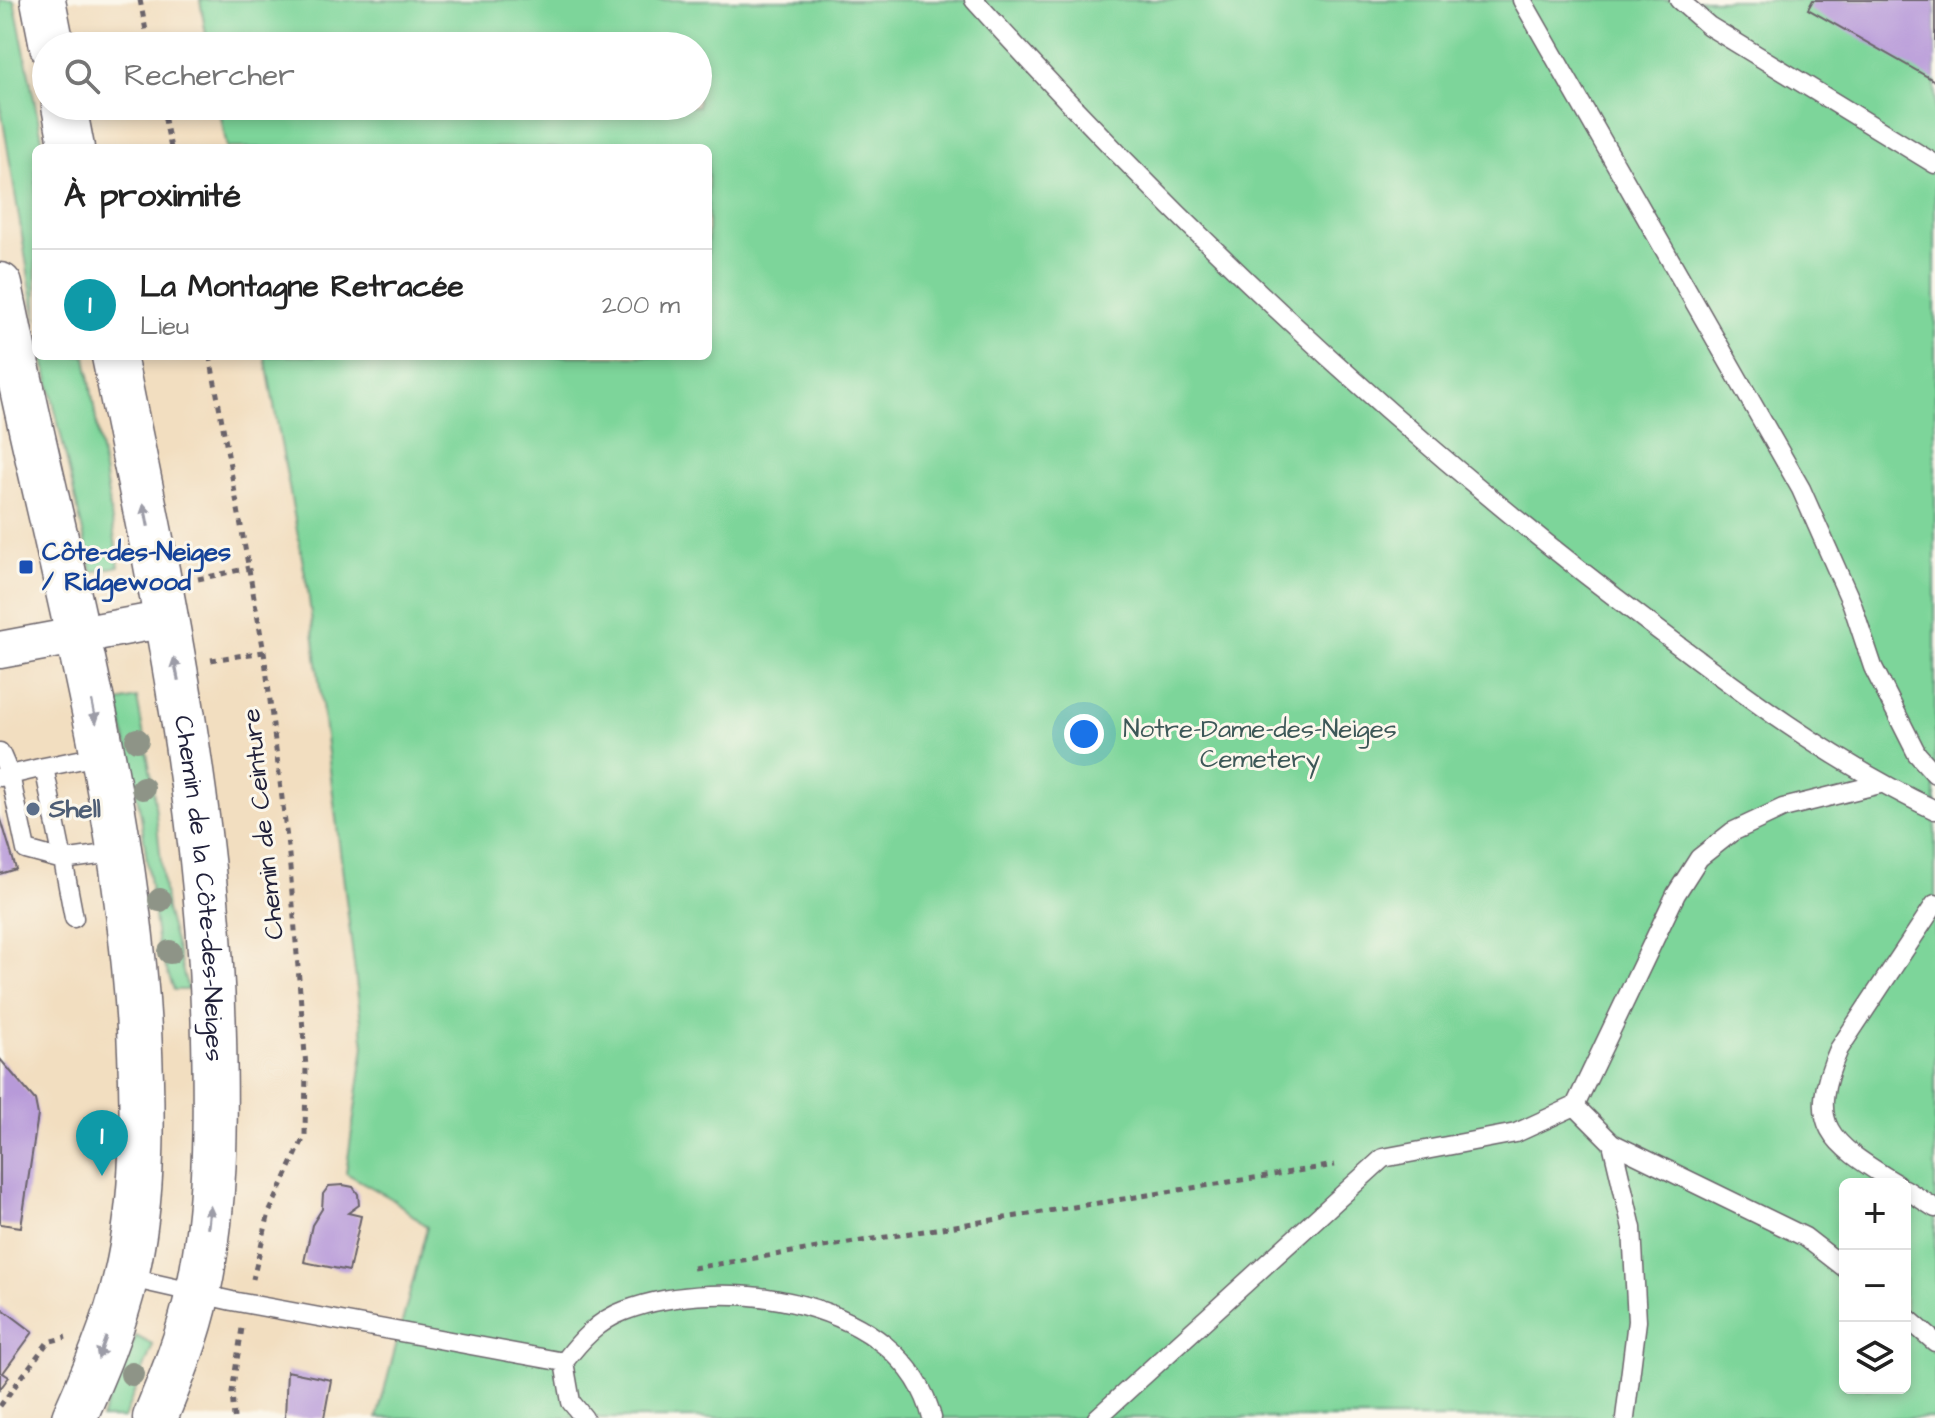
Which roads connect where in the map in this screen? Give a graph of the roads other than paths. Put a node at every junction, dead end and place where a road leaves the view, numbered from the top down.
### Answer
1 (43, 0) edge
2 (974, 0) edge
3 (1522, 0) edge
4 (1679, 0) edge
5 (49, 32) edge
6 (67, 120) edge
7 (71, 144) edge
8 (1935, 164) edge
9 (0, 285) edge
10 (115, 360) edge
11 (166, 619) junction
12 (76, 636) junction
13 (0, 650) edge
14 (0, 752) edge
15 (103, 755) junction
16 (44, 767) junction
17 (1935, 774) edge
18 (5, 776) edge
19 (1880, 784) junction
20 (1935, 810) edge
21 (120, 852) junction
22 (63, 860) junction
23 (1935, 904) edge
24 (74, 918) dead end
25 (1575, 1106) junction
26 (1612, 1143) junction
27 (1887, 1178) edge
28 (1911, 1193) edge
29 (1935, 1208) edge
30 (1839, 1263) edge
31 (126, 1277) junction
32 (197, 1294) junction
33 (1911, 1321) edge
34 (1935, 1342) edge
35 (564, 1362) junction
36 (74, 1418) edge
37 (155, 1418) edge
38 (584, 1418) edge
39 (932, 1418) edge
40 (1097, 1418) edge
41 (1625, 1418) edge

1 - 5 main road
2 - 19 lane
3 - 17 lane
4 - 8 lane
6 - 7 main road
9 - 12 main road
11 -> 10 main road, Chemin de la Côte-des-Neiges
11 - 12 street
32 -> 11 main road, Chemin de la Côte-des-Neiges
12 - 13 street
12 -> 15 main road
14 - 18 lane
15 - 16 lane
15 - 21 main road
16 - 18 lane
16 - 22 lane
18 - 22 lane
19 - 20 lane
19 - 25 lane
21 - 22 lane
21 - 31 main road
22 - 24 lane
23 - 27 lane
25 - 26 lane
25 - 40 lane
26 - 30 lane
26 - 41 lane
28 - 29 lane
31 - 32 lane
31 -> 36 main road
32 - 35 lane
32 - 37 main road, Chemin de la Côte-des-Neiges
33 - 34 lane
35 - 38 lane
35 - 39 lane

